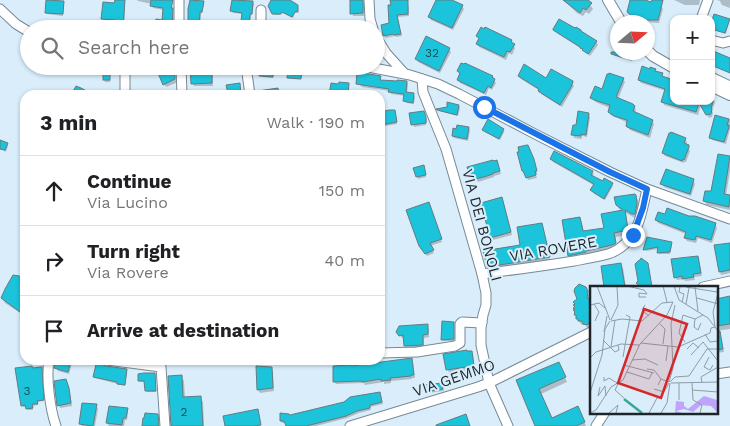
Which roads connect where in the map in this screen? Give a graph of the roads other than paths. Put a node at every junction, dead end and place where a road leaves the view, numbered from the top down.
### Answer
1 (180, 0) edge
2 (369, 0) edge
3 (608, 0) edge
4 (708, 0) edge
5 (0, 9) edge
6 (261, 10) dead end
7 (616, 15) edge
8 (702, 15) edge
9 (180, 20) edge
10 (261, 20) edge
11 (370, 20) edge
12 (20, 26) edge
13 (715, 41) edge
14 (730, 41) edge
15 (385, 51) edge
16 (655, 57) edge
17 (670, 66) edge
18 (385, 70) edge
19 (404, 73) junction
20 (125, 75) edge
21 (181, 75) edge
22 (247, 75) edge
23 (422, 79) junction
24 (715, 79) edge
25 (730, 86) edge
26 (715, 88) edge
27 (126, 90) edge
28 (182, 90) edge
29 (249, 90) edge
30 (730, 95) edge
31 (647, 189) junction
32 (730, 219) edge
33 (482, 274) junction
34 (730, 281) edge
35 (708, 286) edge
36 (482, 323) junction
37 (590, 332) edge
38 (385, 353) edge
39 (48, 365) edge
40 (164, 365) edge
41 (489, 383) junction
42 (604, 414) edge
43 (56, 426) edge
44 (165, 426) edge
45 (350, 426) edge
46 (508, 426) edge
47 (596, 426) edge

1 - 9 street
2 - 11 street
3 - 7 street
4 - 8 street
5 - 12 street
6 - 10 street
13 - 14 street
15 - 19 street
16 - 17 street
18 - 19 street
19 - 23 street
20 - 27 street
21 - 28 street
22 - 29 street
23 - 31 street
23 - 33 street, VIA DEI BONOLI
24 - 25 street
26 - 30 street
31 - 32 street
31 - 33 street, VIA ROVERE
33 - 36 street, VIA DEI BONOLI
34 - 35 street
36 - 38 street
36 - 41 street, VIA DEI BONOLI
37 - 41 street, VIA GEMMO
39 - 43 street
40 - 44 street
41 - 45 street, VIA GEMMO
41 - 46 street, VIA DEI BONOLI
42 - 47 street

